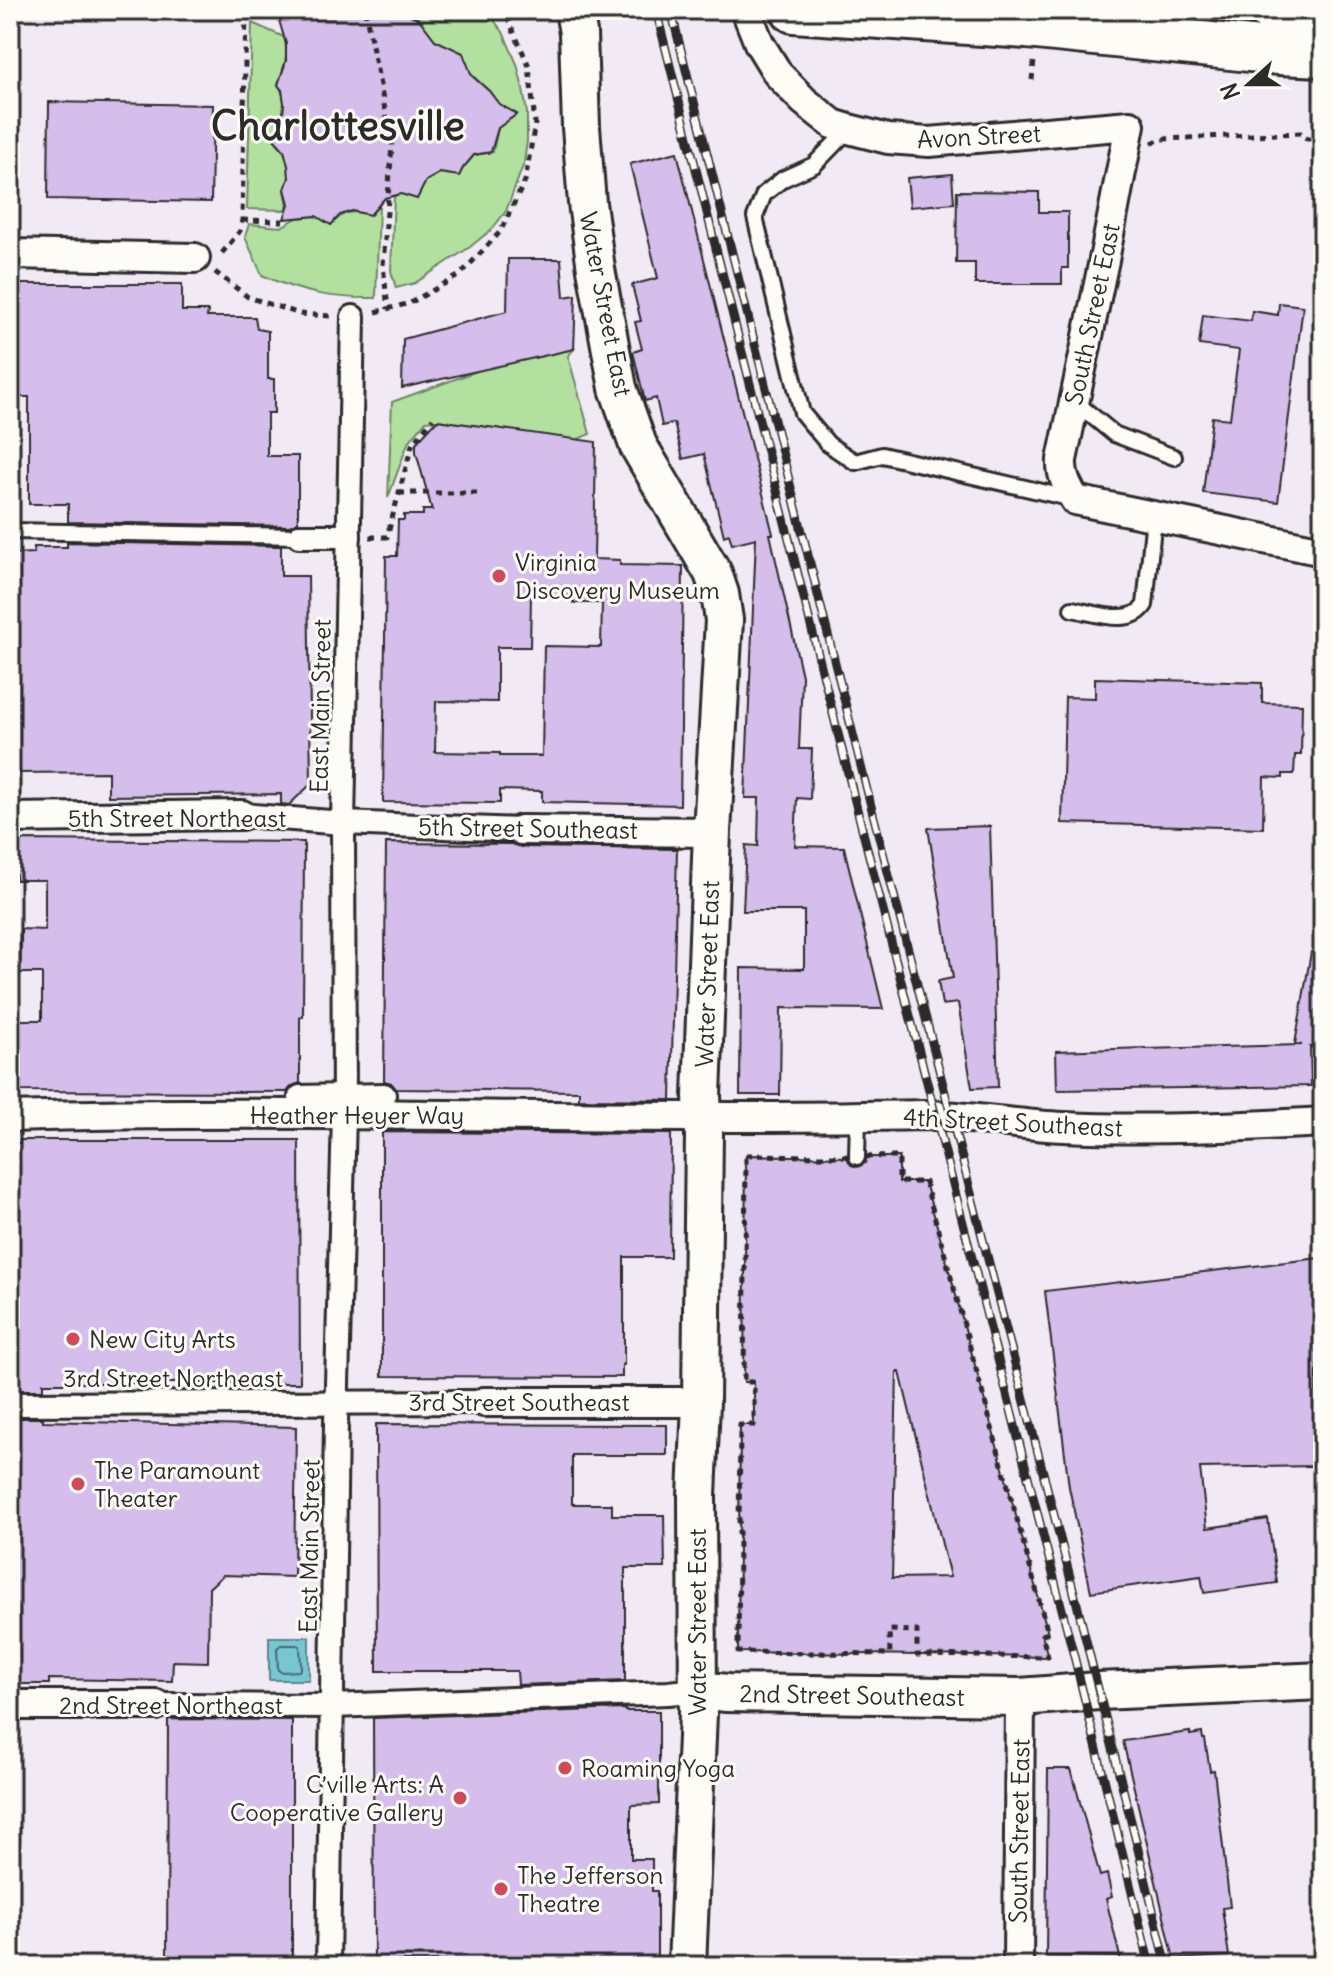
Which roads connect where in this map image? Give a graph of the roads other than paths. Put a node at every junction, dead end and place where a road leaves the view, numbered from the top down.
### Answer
1 (574, 10) edge
2 (746, 10) edge
3 (794, 10) edge
4 (1307, 26) edge
5 (849, 129) junction
6 (1140, 135) joint
7 (10, 254) edge
8 (200, 261) road end
9 (353, 317) road end
10 (1074, 401) junction
11 (1174, 457) dead end
12 (1075, 500) junction
13 (1154, 517) junction
14 (10, 531) edge
15 (299, 536) joint
16 (349, 536) junction
17 (1323, 551) edge
18 (1072, 609) dead end
19 (242, 815) joint
20 (10, 818) edge
21 (343, 823) junction
22 (521, 830) joint
23 (712, 832) junction
24 (384, 1095) dead end
25 (300, 1097) dead end
26 (344, 1112) junction
27 (704, 1116) junction
28 (858, 1116) junction
29 (10, 1117) edge
30 (1323, 1122) edge
31 (299, 1127) dead end
32 (382, 1127) dead end
33 (857, 1157) road end
34 (484, 1402) joint
35 (701, 1402) junction
36 (10, 1404) edge
37 (337, 1404) junction
38 (1323, 1681) edge
39 (698, 1690) junction
40 (1020, 1697) junction
41 (10, 1705) edge
42 (156, 1705) joint
43 (333, 1706) junction
44 (328, 1966) edge
45 (687, 1966) edge
46 (1018, 1966) edge

1 - 23 street, Water Street East
2 - 5 street, Avon Street
3 - 4 main road
5 - 6 street, Avon Street
5 - 12 lane
6 - 10 street, South Street East
7 - 8 street
9 - 16 street, East Main Street
10 - 11 lane
10 - 12 street, South Street East
12 - 13 street
13 - 17 street
13 - 18 lane
14 - 15 lane
15 - 16 street
16 - 21 street, East Main Street
19 - 20 street, 5th Street Northeast
19 - 21 street, 5th Street Northeast
21 - 22 street, 5th Street Southeast
21 - 26 street, East Main Street
22 - 23 street, 5th Street Southeast
23 - 27 street, Water Street East
24 - 26 street
25 - 26 street
26 - 27 street, Heather Heyer Way
26 - 29 street, Heather Heyer Way
26 - 31 street
26 - 32 street
26 - 37 street, East Main Street
27 - 28 street, 4th Street Southeast
27 - 35 street, Water Street East
28 - 30 street, 4th Street Southeast
28 - 33 lane
34 - 35 street, 3rd Street Southeast
34 - 37 street, 3rd Street Southeast
35 - 39 street, Water Street East
36 - 37 street, 3rd Street Northeast
37 - 43 street, East Main Street
38 - 40 street, 2nd Street Southeast
39 - 40 street, 2nd Street Southeast
39 - 43 street, 2nd Street Southeast
39 - 45 street, Water Street East
40 - 46 street, South Street East
41 - 42 street, 2nd Street Northeast
42 - 43 street, 2nd Street Northeast
43 - 44 street, East Main Street

